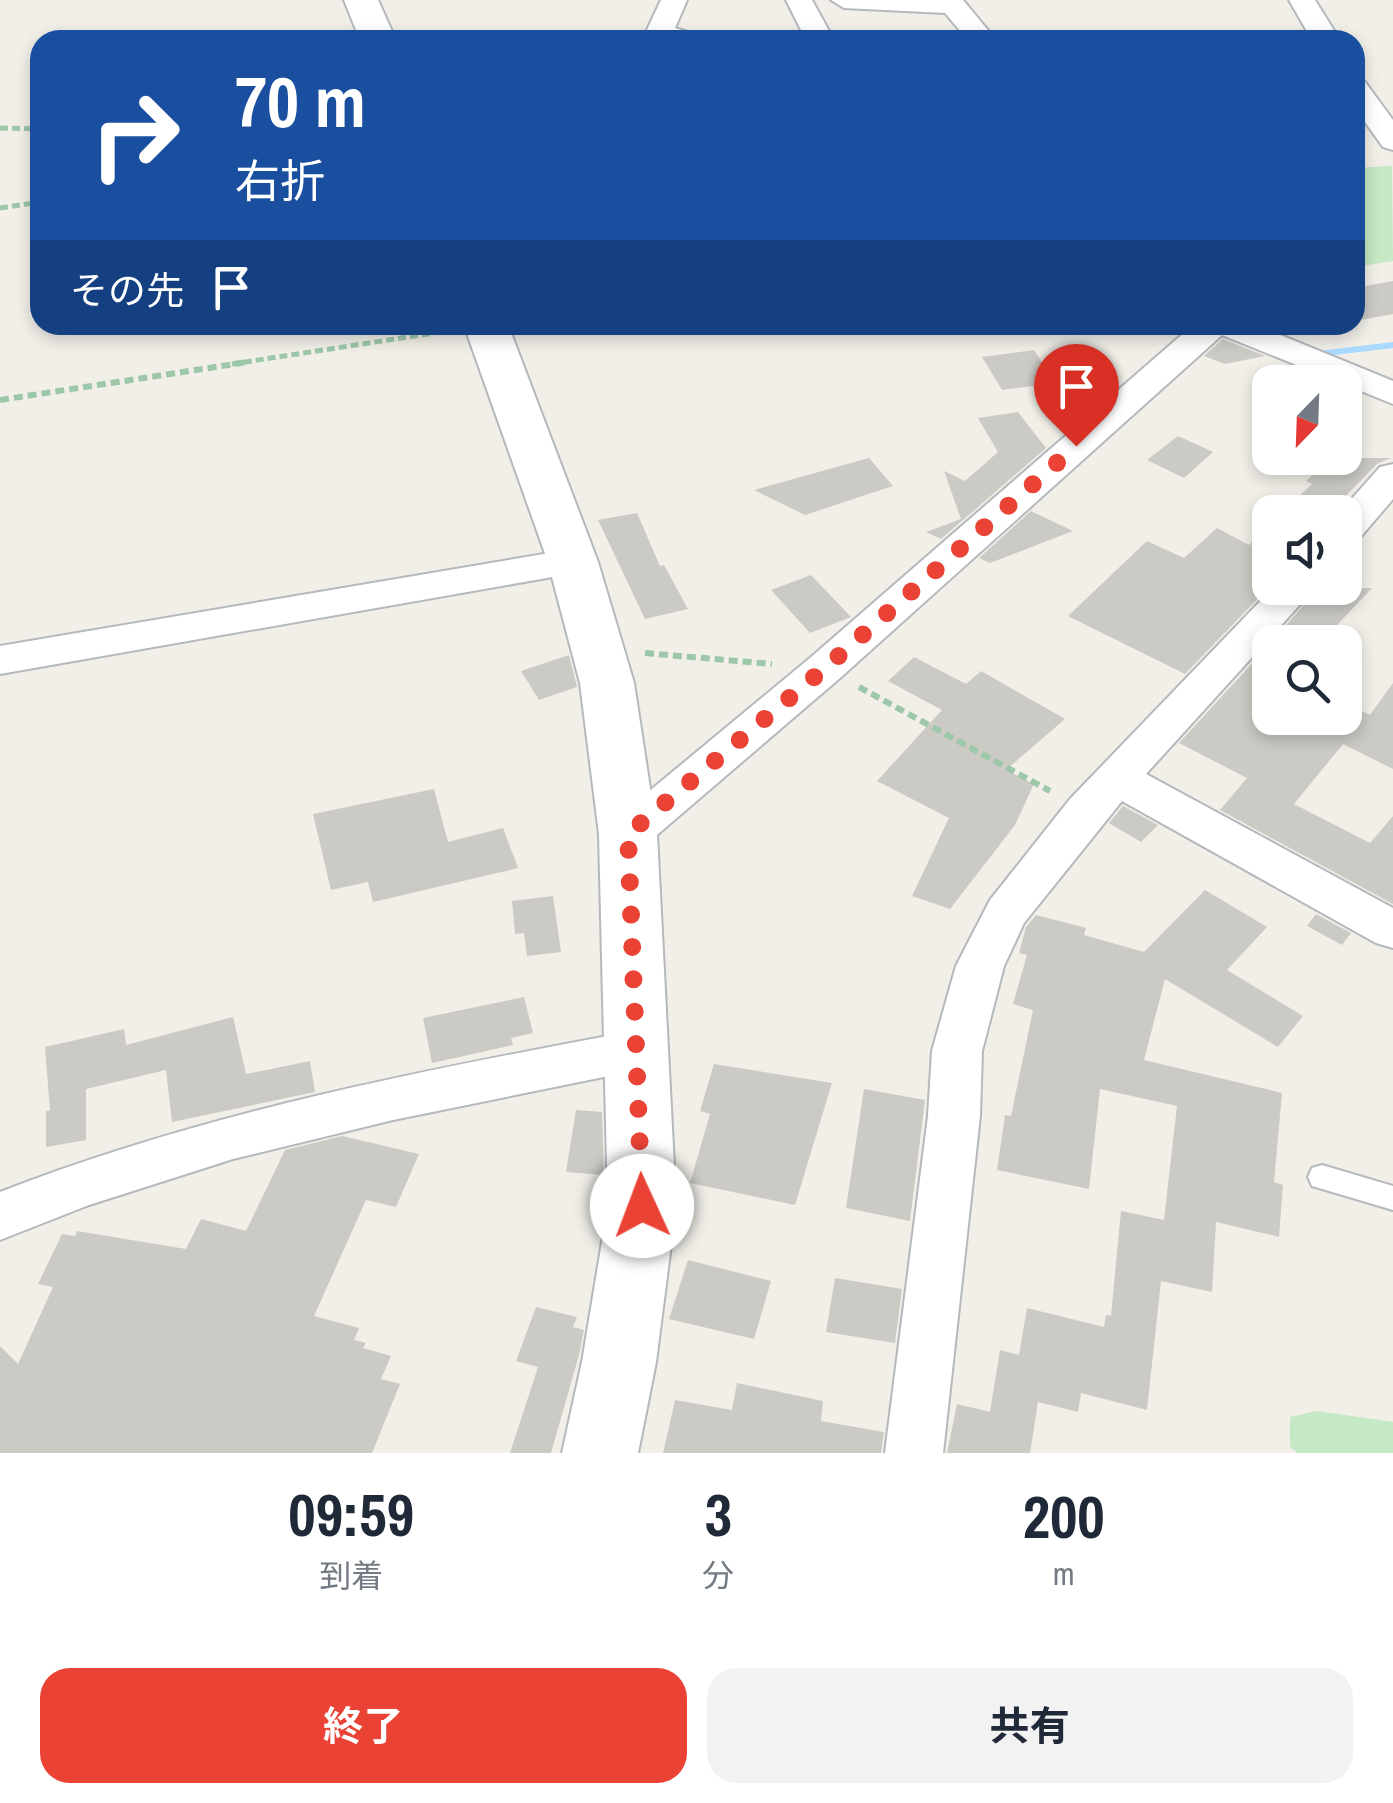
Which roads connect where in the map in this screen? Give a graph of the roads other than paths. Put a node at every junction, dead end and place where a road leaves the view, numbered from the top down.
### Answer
1 (674, 0) edge
2 (799, 0) edge
3 (844, 0) edge
4 (1302, 0) edge
5 (366, 1) edge
6 (950, 2) edge
7 (375, 30) edge
8 (661, 30) edge
9 (815, 30) edge
10 (974, 30) edge
11 (1320, 30) edge
12 (1368, 101) edge
13 (1393, 141) edge
14 (479, 335) edge
15 (1202, 335) edge
16 (1251, 335) edge
17 (1393, 393) edge
18 (1393, 475) edge
19 (1362, 511) edge
20 (573, 562) junction
21 (1278, 605) edge
22 (0, 660) edge
23 (1101, 794) junction
24 (628, 834) junction
25 (1393, 930) edge
26 (635, 1052) junction
27 (1322, 1178) dead end
28 (1393, 1198) edge
29 (0, 1216) edge
30 (600, 1453) edge
31 (914, 1453) edge

1 - 8 street
2 - 9 street
3 - 6 street
4 - 11 street
5 - 7 street
6 - 10 street
12 - 13 street
14 - 20 street
15 - 24 street
16 - 17 street
18 - 19 street
20 - 22 street
20 - 24 street
21 - 23 street
23 - 25 street
23 - 31 street
24 - 26 street
26 - 29 street
26 - 30 street
27 - 28 lane

